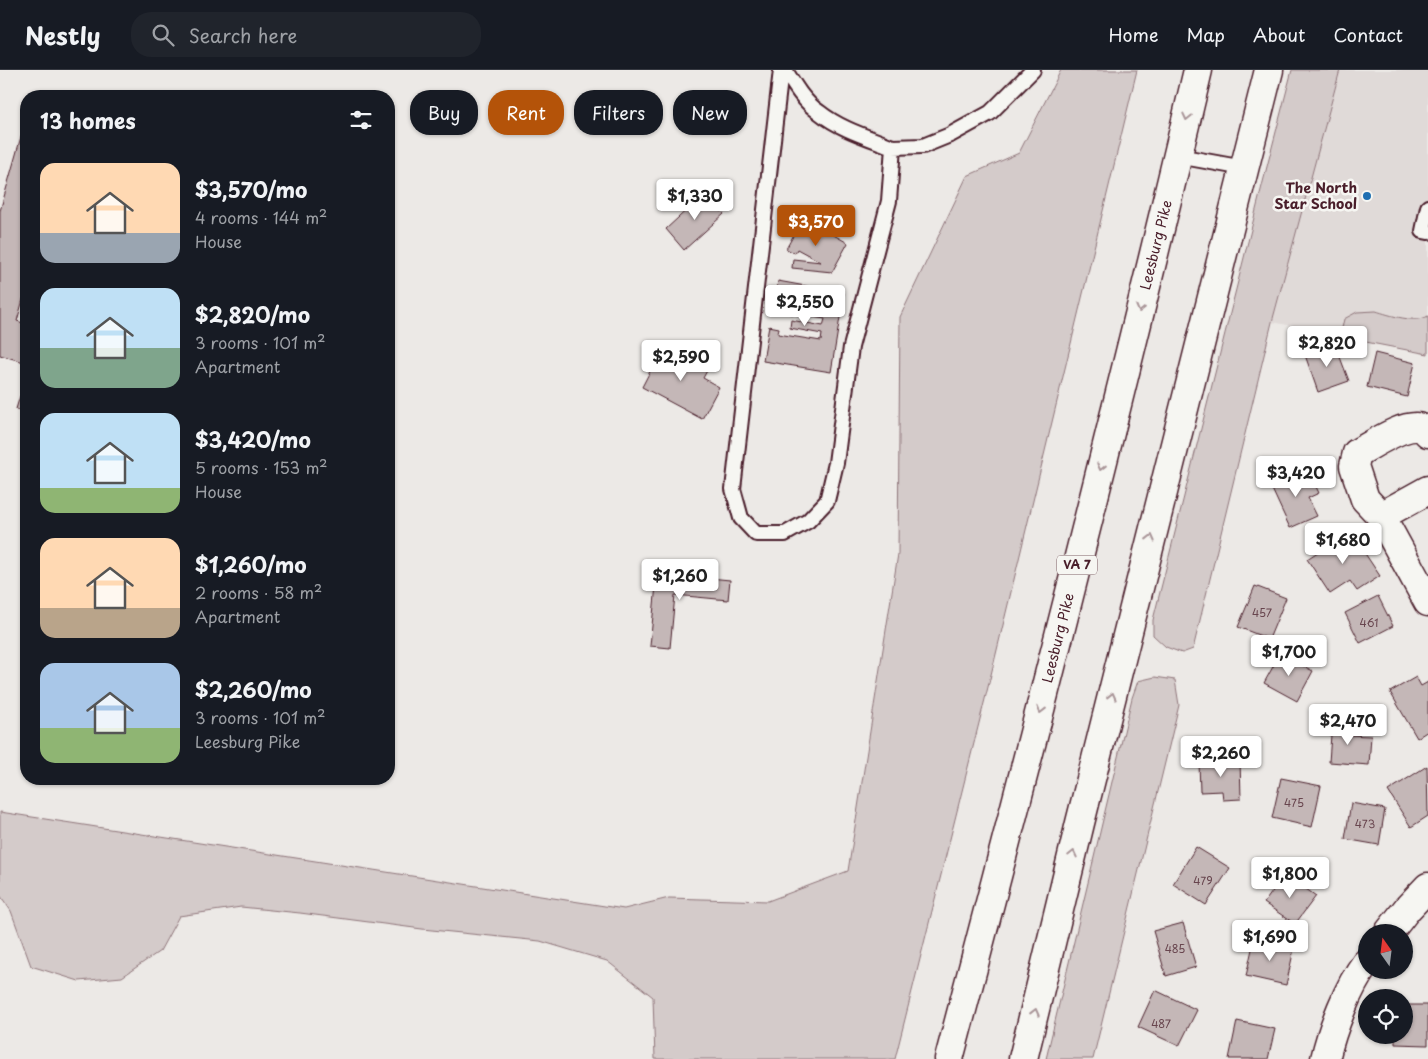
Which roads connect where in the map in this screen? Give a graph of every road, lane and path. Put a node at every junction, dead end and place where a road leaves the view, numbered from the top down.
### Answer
1 (783, 70) edge
2 (1033, 70) edge
3 (1198, 70) edge
4 (1269, 70) edge
5 (892, 146) junction
6 (1178, 156) junction
7 (1244, 168) junction
8 (1428, 207) edge
9 (1428, 232) edge
10 (1428, 433) edge
11 (1428, 490) edge
12 (1381, 516) junction
13 (1428, 602) edge
14 (1428, 887) edge
15 (1395, 924) edge
16 (1358, 976) edge
17 (949, 1059) edge
18 (1023, 1059) edge
19 (1325, 1059) edge

1 - 5 lane
1 - 5 lane
2 - 5 lane
3 -> 6 main road, Leesburg Pike / VA 7
4 - 7 main road
6 - 7 lane
6 -> 17 main road, Leesburg Pike / VA 7
18 -> 7 main road
8 - 9 lane
10 - 12 main road
11 - 12 main road
12 - 13 main road
14 - 15 main road
16 - 19 main road

